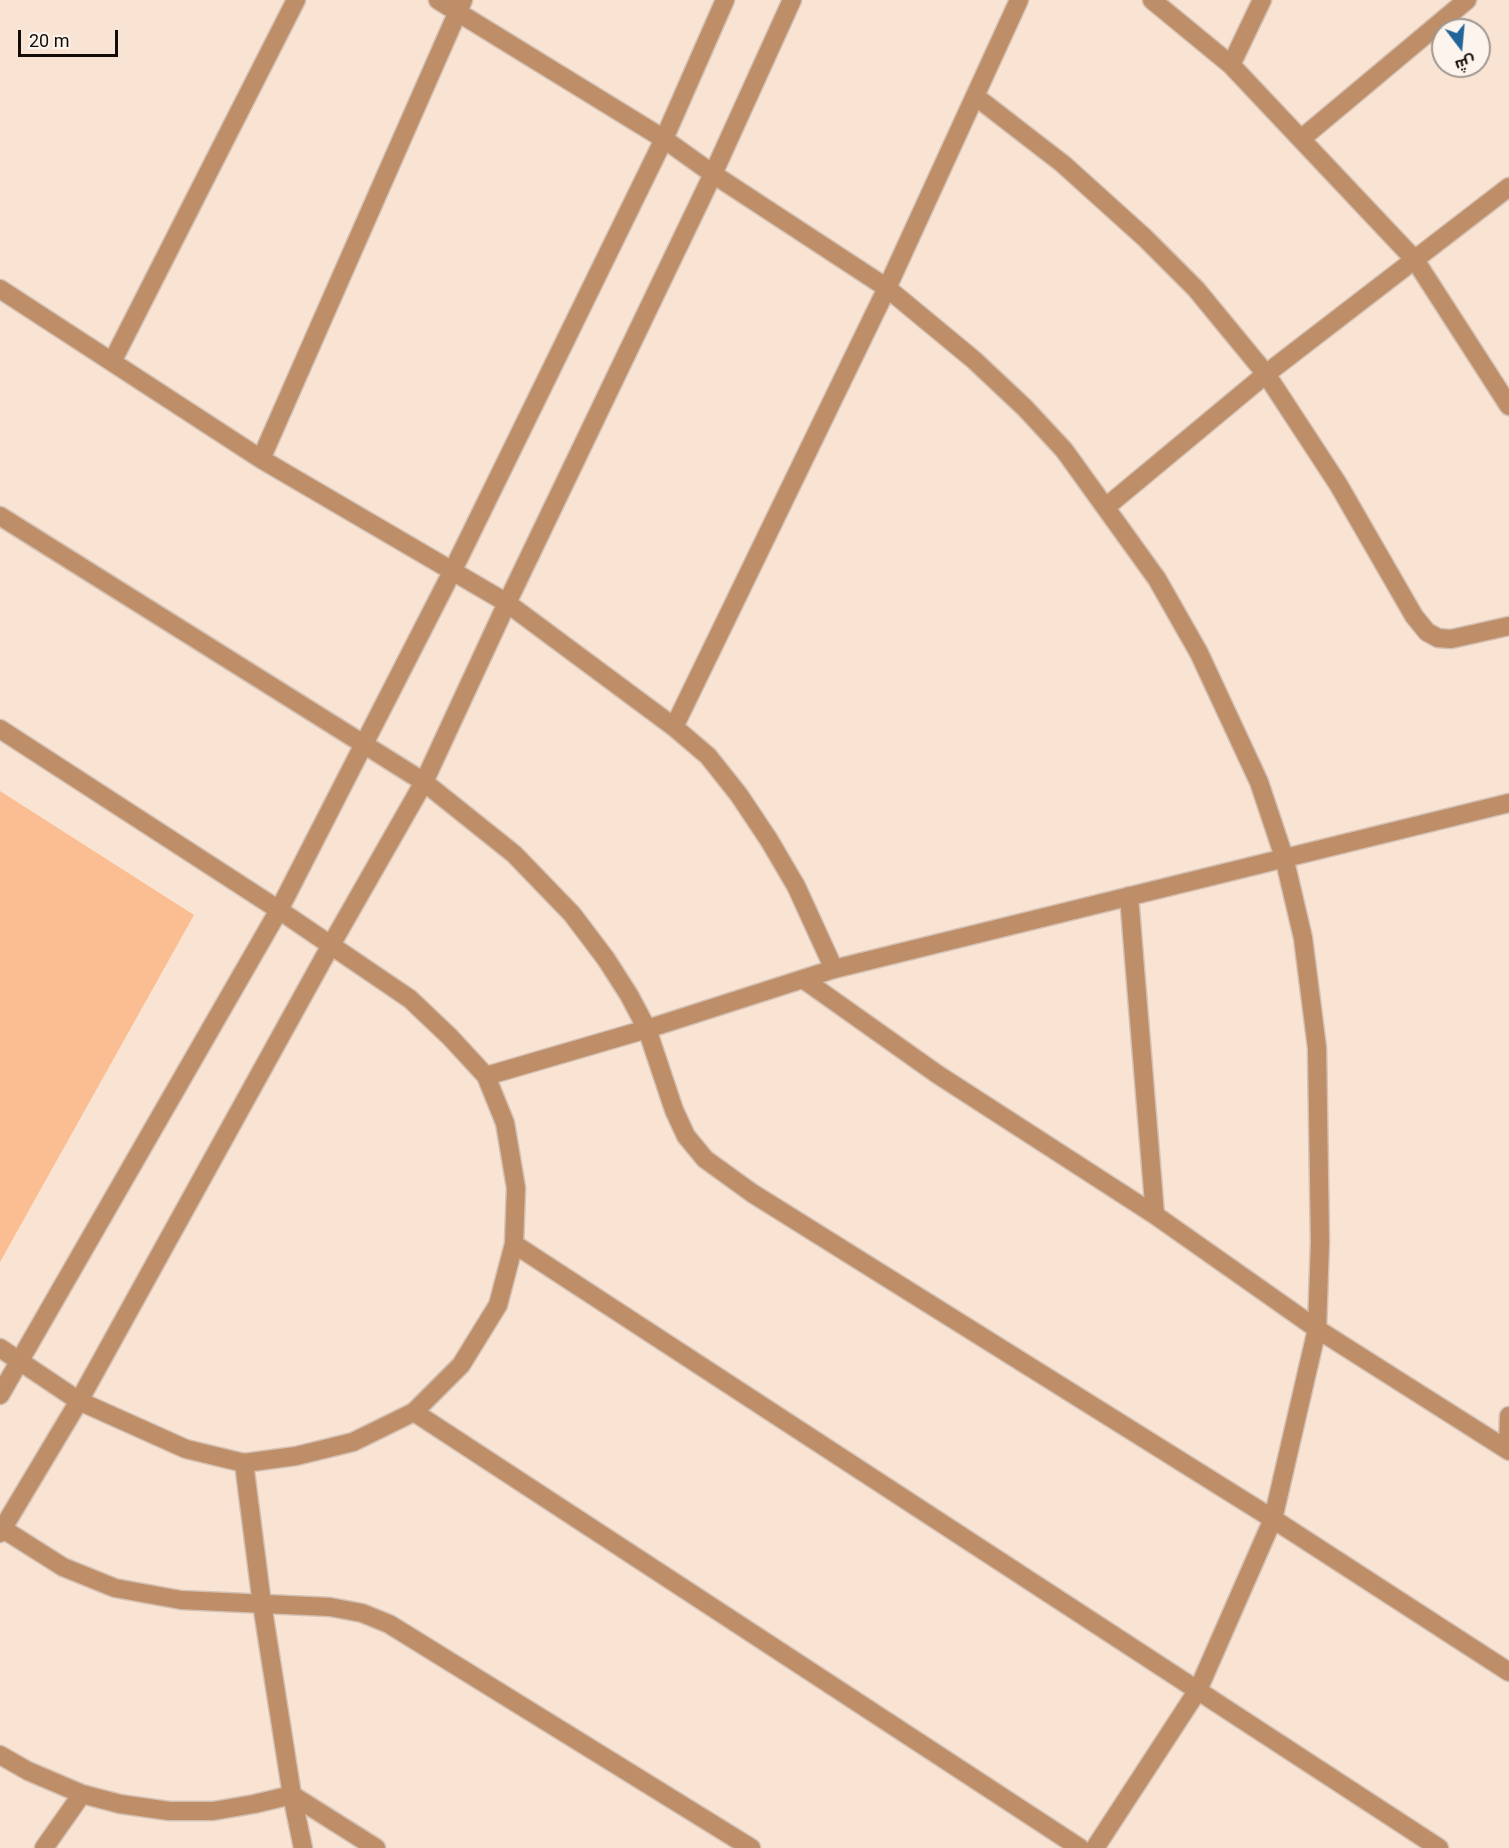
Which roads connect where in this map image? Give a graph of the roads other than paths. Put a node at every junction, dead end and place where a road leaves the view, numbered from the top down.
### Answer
1 (296, 0) edge
2 (438, 0) edge
3 (725, 0) edge
4 (792, 0) edge
5 (1018, 0) edge
6 (1152, 0) edge
7 (1262, 0) edge
8 (1467, 0) edge
9 (460, 6) edge
10 (1231, 65) junction
11 (975, 96) junction
12 (664, 139) junction
13 (1301, 139) junction
14 (713, 174) junction
15 (1509, 187) edge
16 (1415, 260) junction
17 (887, 288) junction
18 (0, 289) edge
19 (112, 362) junction
20 (1266, 374) junction
21 (1509, 406) edge
22 (261, 459) junction
23 (1106, 507) junction
24 (0, 516) edge
25 (453, 570) junction
26 (507, 603) junction
27 (1509, 626) edge
28 (674, 727) junction
29 (0, 729) edge
30 (364, 746) junction
31 (424, 782) junction
32 (1509, 803) edge
33 (1284, 857) junction
34 (1129, 896) junction
35 (279, 910) junction
36 (331, 945) junction
37 (834, 969) junction
38 (803, 979) junction
39 (647, 1029) junction
40 (486, 1076) junction
41 (1155, 1215) junction
42 (514, 1244) junction
43 (1317, 1329) junction
44 (0, 1348) edge
45 (21, 1362) junction
46 (0, 1395) edge
47 (79, 1401) junction
48 (414, 1412) junction
49 (1509, 1416) edge
50 (1509, 1450) edge
51 (244, 1463) junction
52 (1273, 1519) junction
53 (1, 1529) edge
54 (262, 1604) junction
55 (1509, 1672) edge
56 (1198, 1690) junction
57 (0, 1755) edge
58 (82, 1794) junction
59 (292, 1795) junction
60 (44, 1848) edge
61 (303, 1848) edge
62 (376, 1848) edge
63 (751, 1848) edge
64 (1080, 1848) edge
65 (1095, 1848) edge
66 (1439, 1848) edge

1 - 19 street
2 - 9 street
3 - 12 street
4 - 14 street
5 - 11 street
6 - 10 street
7 - 10 street
8 - 13 street
9 - 12 street
9 - 22 street
10 - 13 street
11 - 17 street
11 - 20 street
12 - 14 street
12 - 25 street
13 - 16 street
14 - 17 street
14 - 26 street
15 - 16 street
16 - 20 street
16 - 21 street
17 - 23 street
17 - 28 street
18 - 19 street
19 - 22 street
20 - 23 street
20 - 27 street
22 - 25 street
23 - 33 street
24 - 30 street
25 - 26 street
25 - 30 street
26 - 28 street
26 - 31 street
28 - 37 street
29 - 35 street
30 - 31 street
30 - 35 street
31 - 36 street
31 - 39 street
32 - 33 street
33 - 34 street
33 - 43 street
34 - 37 street
34 - 41 street
35 - 36 street
35 - 45 street
36 - 40 street
36 - 47 street
37 - 38 street
38 - 39 street
38 - 41 street
39 - 40 street
39 - 52 street
40 - 42 street
41 - 43 street
42 - 48 street
42 - 56 street
43 - 50 street
43 - 52 street
44 - 45 street
45 - 46 street
45 - 47 street
47 - 51 street
47 - 53 street
48 - 51 street
48 - 64 street
49 - 50 street
51 - 54 street
52 - 55 street
52 - 56 street
53 - 54 street
54 - 59 street
54 - 63 street
56 - 65 street
56 - 66 street
57 - 58 street
58 - 59 street
58 - 60 street
59 - 61 street
59 - 62 street

